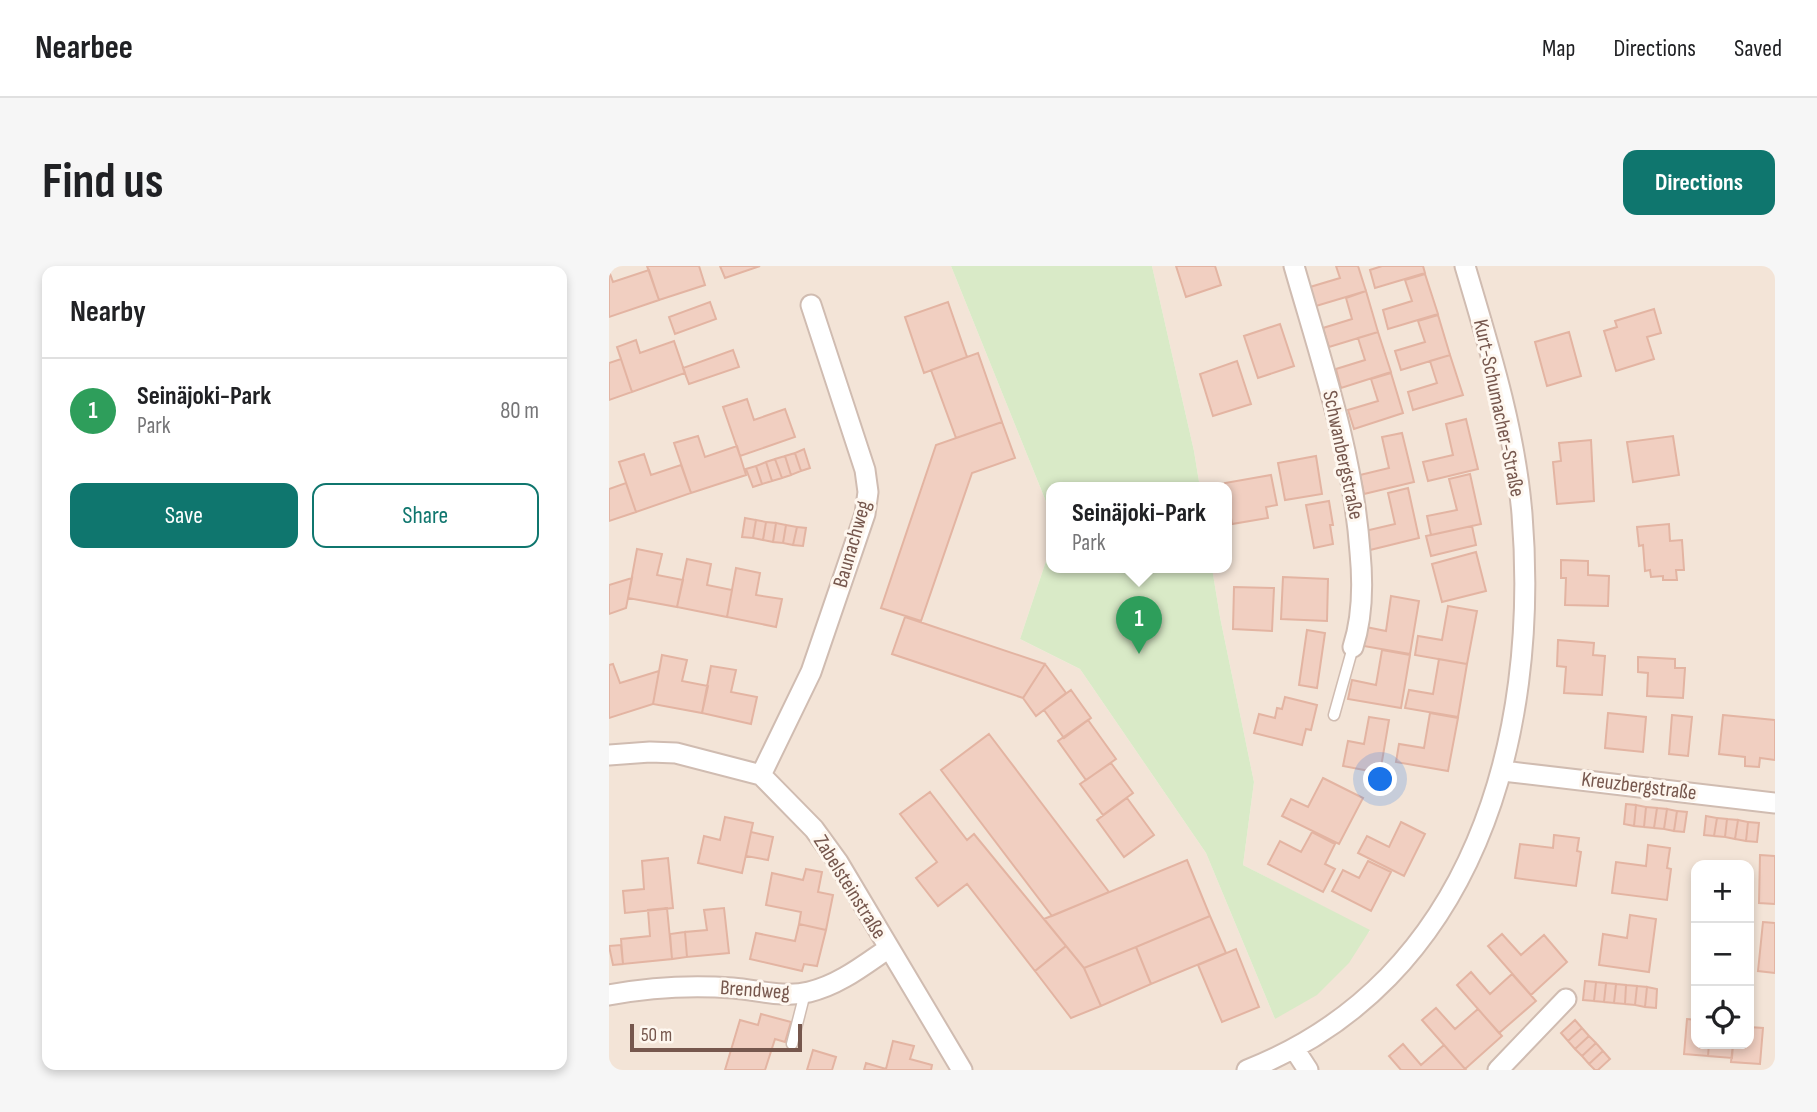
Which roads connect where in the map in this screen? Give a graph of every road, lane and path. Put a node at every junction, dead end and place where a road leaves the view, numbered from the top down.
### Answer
1 (1294, 266) edge
2 (1465, 266) edge
3 (811, 305) dead end
4 (1353, 647) joint
5 (1334, 715) dead end
6 (609, 755) edge
7 (1503, 771) junction
8 (761, 775) junction
9 (1775, 803) edge
10 (889, 948) junction
11 (805, 993) junction
12 (609, 995) edge
13 (1566, 999) dead end
14 (792, 1044) dead end
15 (1295, 1050) junction
16 (963, 1070) edge
17 (1247, 1070) edge
18 (1308, 1070) edge
19 (1498, 1070) edge

1 - 4 street, Schwanbergstraße
2 - 7 street, Kurt-Schumacher-Straße
3 - 8 street, Baunachweg
4 - 5 lane
6 - 8 street, Zabelsteinstraße
7 - 9 street, Kreuzbergstraße
7 - 15 street, Kurt-Schumacher-Straße
8 - 10 street, Zabelsteinstraße
10 - 11 street, Brendweg
10 - 16 street, Zabelsteinstraße
11 - 12 street, Brendweg
11 - 14 lane
13 - 19 street
15 - 17 street, Kurt-Schumacher-Straße
15 - 18 street

